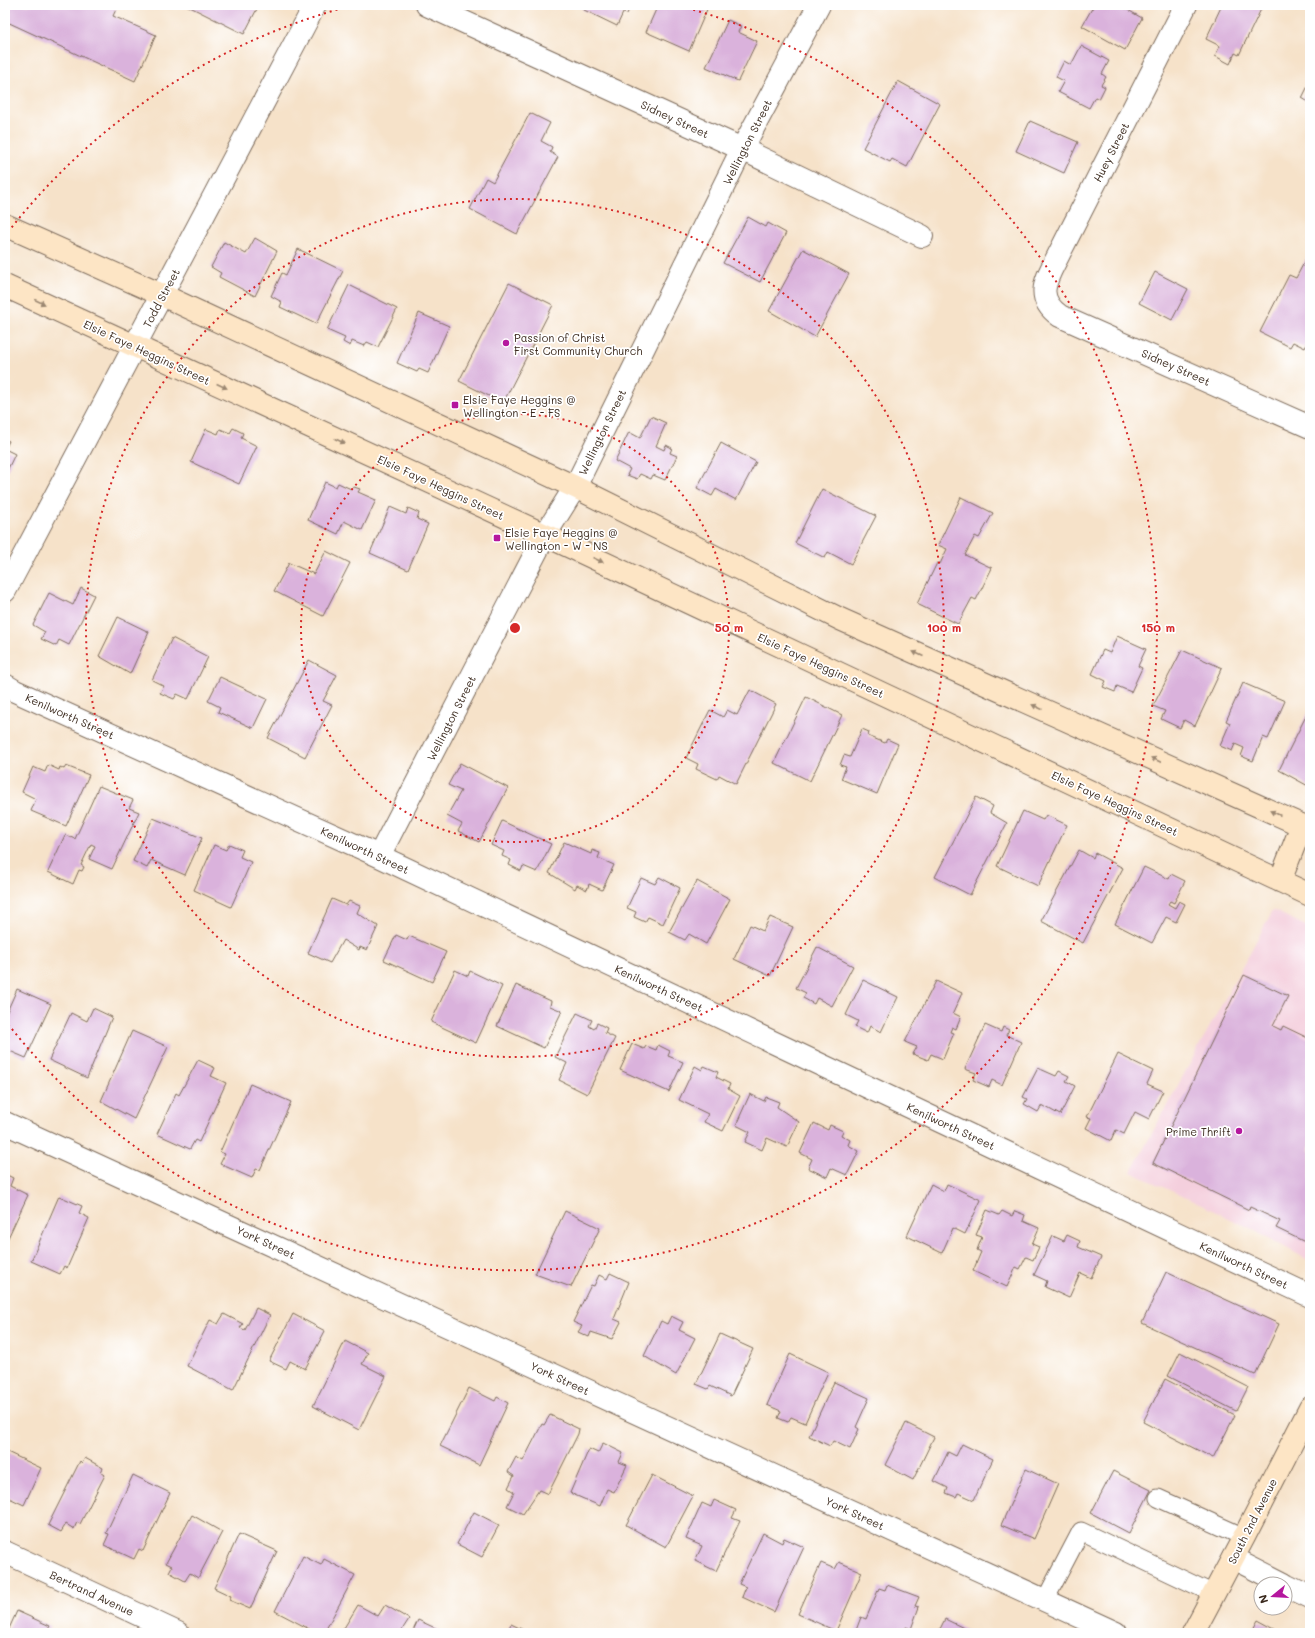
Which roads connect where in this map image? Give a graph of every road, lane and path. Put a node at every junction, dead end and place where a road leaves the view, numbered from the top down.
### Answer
1 (315, 5) edge
2 (427, 5) edge
3 (819, 5) edge
4 (1186, 5) edge
5 (742, 149) junction
6 (5, 225) edge
7 (922, 236) dead end
8 (5, 286) edge
9 (162, 295) junction
10 (1046, 302) joint
11 (135, 346) junction
12 (1310, 427) edge
13 (575, 487) junction
14 (545, 535) junction
15 (5, 591) edge
16 (5, 685) edge
17 (1306, 827) edge
18 (379, 856) junction
19 (1280, 881) junction
20 (1310, 895) edge
21 (5, 1123) edge
22 (1310, 1296) edge
23 (1310, 1408) edge
24 (1304, 1434) edge
25 (1158, 1498) dead end
26 (1244, 1538) junction
27 (5, 1552) edge
28 (1233, 1558) junction
29 (1268, 1576) edge
30 (1293, 1588) edge
31 (1214, 1594) junction
32 (1310, 1597) edge
33 (1045, 1600) junction
34 (178, 1633) edge
35 (1116, 1633) edge
36 (1193, 1633) edge

1 - 9 street, Todd Street
2 - 5 street, Sidney Street
3 - 5 street, Wellington Street
4 - 10 street, Huey Street
5 - 7 street, Sidney Street
5 - 13 street, Wellington Street
6 - 9 main road
8 -> 11 main road, Elsie Faye Heggins Street
9 - 11 street, Todd Street
9 - 13 main road
10 - 12 street, Sidney Street
11 -> 14 main road, Elsie Faye Heggins Street
11 - 15 street, Todd Street
13 - 14 street, Wellington Street
17 -> 13 main road
14 - 18 street, Wellington Street
14 -> 19 main road, Elsie Faye Heggins Street
16 - 18 street, Kenilworth Street
17 - 19 main road
18 - 22 street, Kenilworth Street
19 - 20 main road, Elsie Faye Heggins Street
21 - 33 street, York Street
23 - 24 main road, South 2nd Avenue
24 - 26 main road, South 2nd Avenue
25 - 26 lane
26 - 28 main road, South 2nd Avenue
27 - 34 street, Bertrand Avenue
28 - 29 street
28 - 31 main road, South 2nd Avenue
30 - 32 street
31 - 33 lane
31 - 36 main road, South 2nd Avenue
33 - 35 street, York Street

